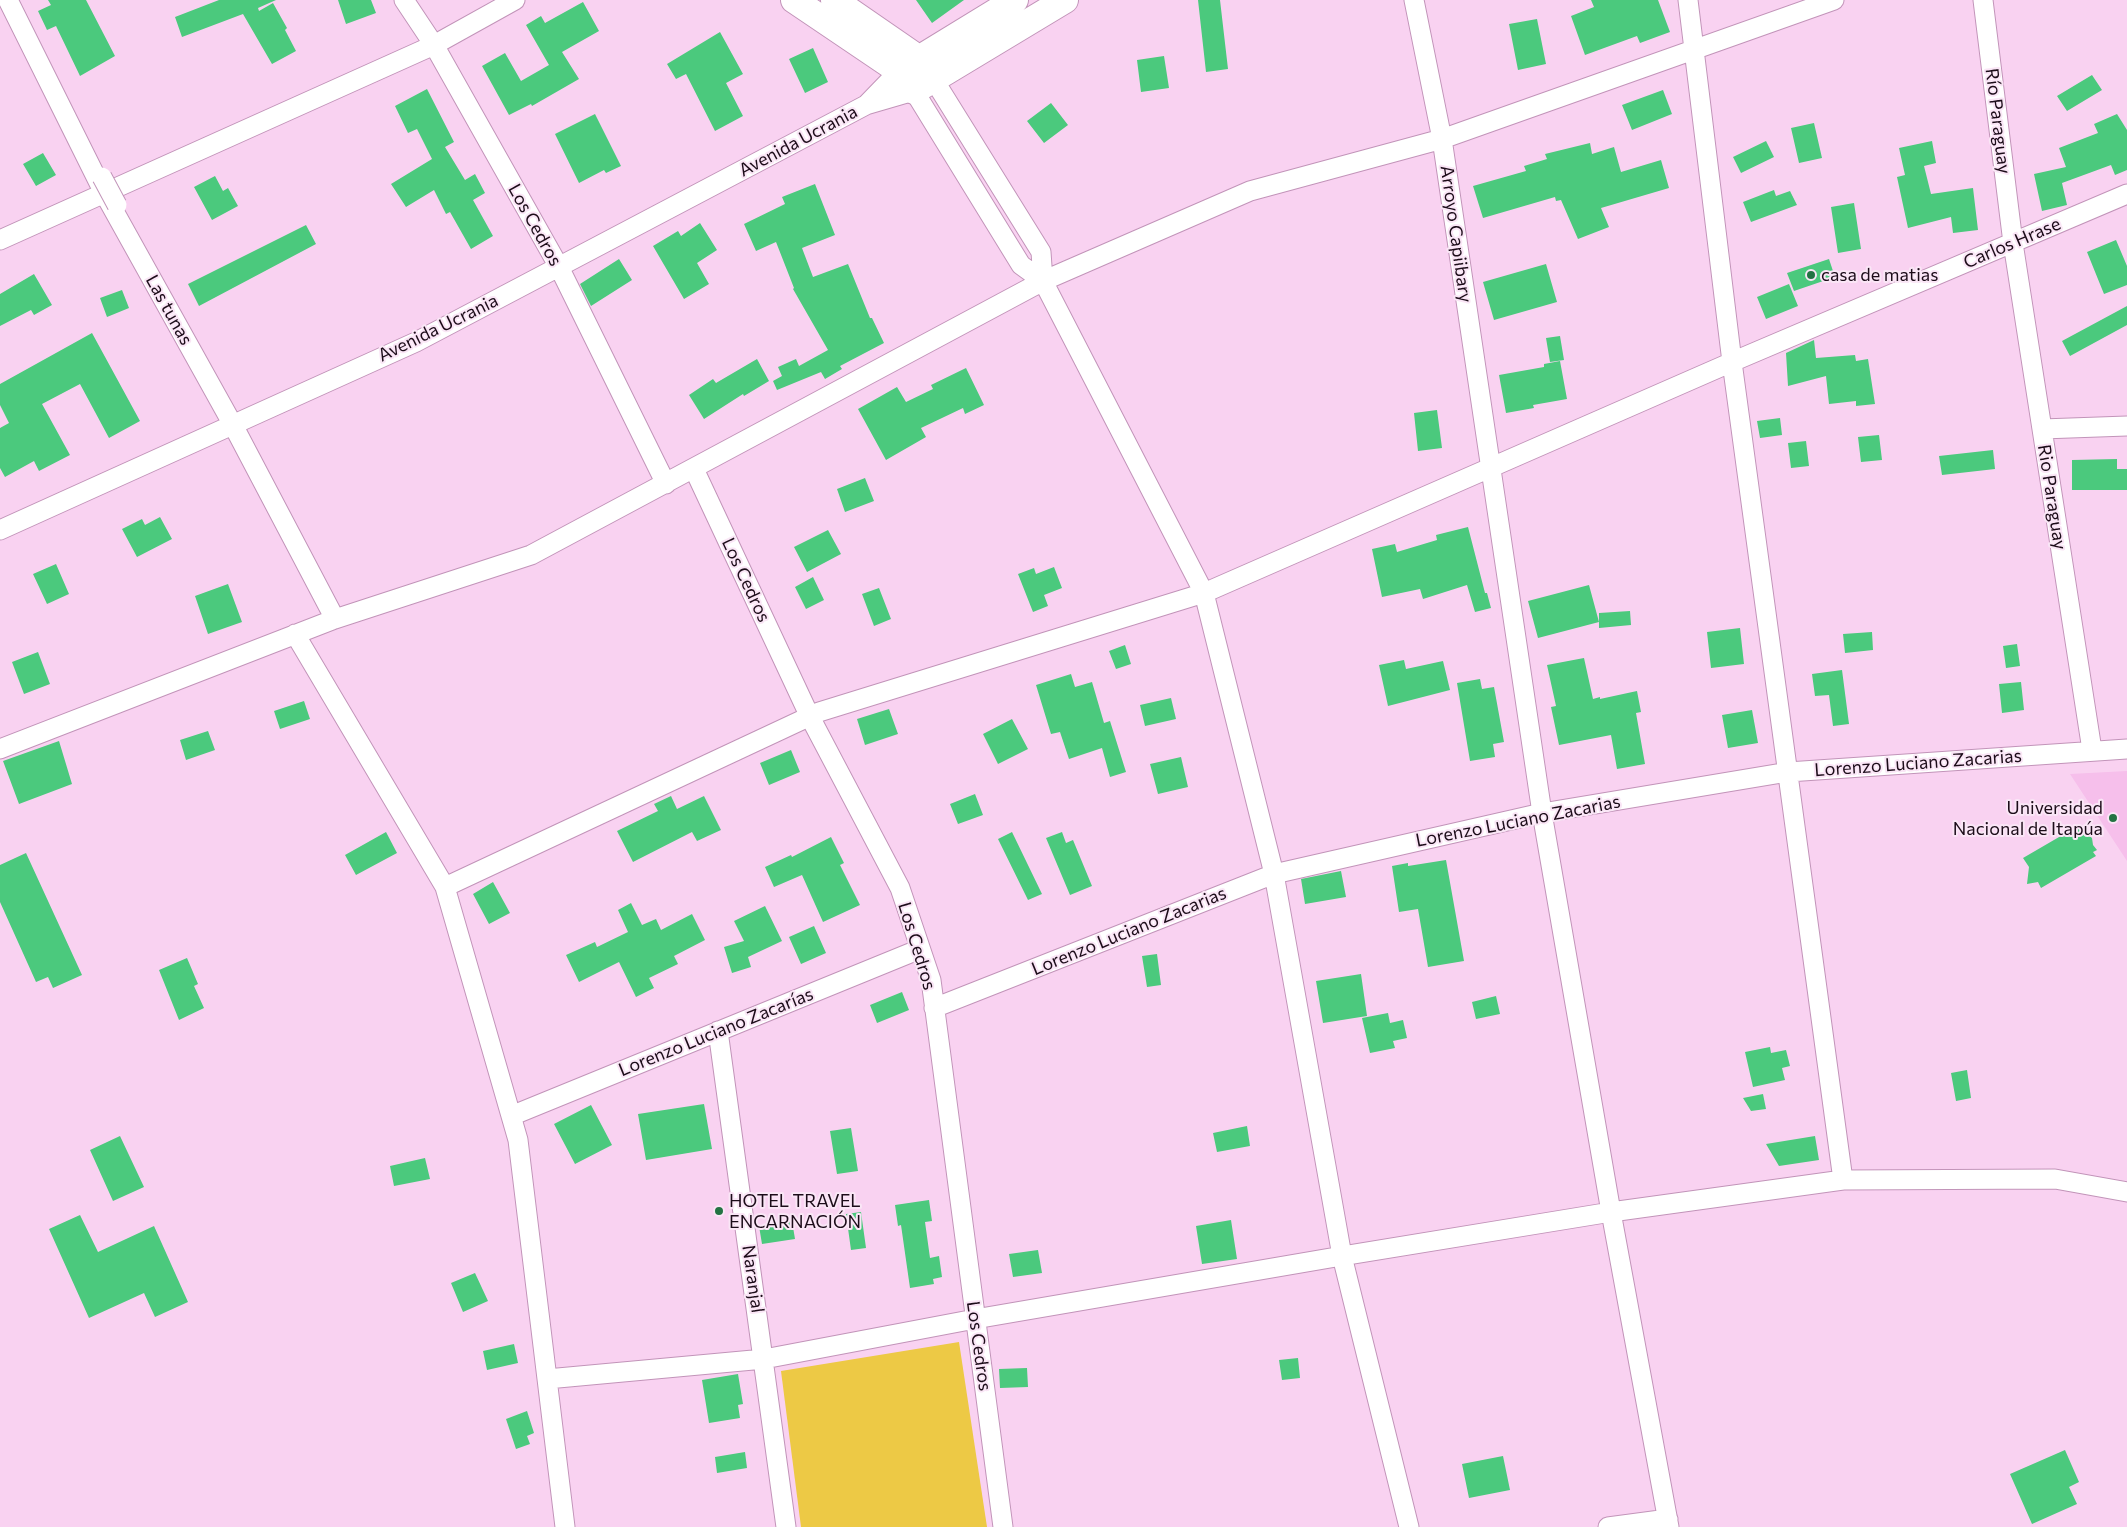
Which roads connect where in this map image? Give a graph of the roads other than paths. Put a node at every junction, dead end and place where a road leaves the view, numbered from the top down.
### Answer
1 (8, 0) edge
2 (404, 0) edge
3 (515, 0) edge
4 (794, 0) edge
5 (834, 0) edge
6 (1015, 0) edge
7 (1065, 0) edge
8 (1414, 0) edge
9 (1688, 0) edge
10 (1834, 0) edge
11 (1983, 0) edge
12 (434, 45) junction
13 (1694, 50) junction
14 (916, 75) junction
15 (1442, 139) junction
16 (108, 192) junction
17 (2127, 194) edge
18 (0, 240) edge
19 (2013, 243) junction
20 (559, 267) junction
21 (1043, 281) junction
22 (1732, 362) junction
23 (233, 425) junction
24 (2127, 426) edge
25 (2042, 429) junction
26 (694, 469) junction
27 (1490, 469) junction
28 (666, 484) junction
29 (0, 530) edge
30 (1204, 593) junction
31 (335, 619) junction
32 (295, 634) junction
33 (810, 717) junction
34 (0, 749) edge
35 (2127, 749) edge
36 (2092, 750) junction
37 (1788, 772) junction
38 (1542, 813) junction
39 (1274, 874) junction
40 (445, 887) junction
41 (920, 949) junction
42 (934, 1008) junction
43 (718, 1031) junction
44 (511, 1116) junction
45 (1843, 1180) junction
46 (2127, 1192) edge
47 (1611, 1212) junction
48 (1342, 1256) junction
49 (975, 1319) junction
50 (764, 1359) junction
51 (547, 1379) junction
52 (1668, 1523) edge
53 (565, 1527) edge
54 (786, 1527) edge
55 (1003, 1527) edge
56 (1408, 1527) edge
57 (1608, 1527) edge

1 - 16 street, Las tunas
2 - 12 street, Los Cedros
3 - 12 street
4 - 14 main road
5 - 14 main road
6 - 14 main road, Avenida Ucrania
7 - 14 main road, Avenida Ucrania
8 - 15 street, Arroyo Capiibary
9 - 13 street
10 - 13 street
11 - 19 street, Río Paraguay
12 - 16 street
12 - 20 street, Los Cedros
13 - 15 street
13 - 22 street
14 - 20 street, Avenida Ucrania
14 - 21 street
15 - 21 street
15 - 27 street, Arroyo Capiibary
16 - 18 street
16 - 23 street, Las tunas
17 - 19 street, Carlos Hrase
19 - 22 street, Carlos Hrase
19 - 25 street, Rio Paraguay
20 - 23 street, Avenida Ucrania
20 - 28 street, Los Cedros
21 - 26 street
21 - 30 street
22 - 27 street, Carlos Hrase
22 - 37 street
23 - 29 street, Avenida Ucrania
23 - 31 street, Las tunas
24 - 25 street
25 - 36 street, Rio Paraguay
26 - 28 street
26 - 33 street, Los Cedros
27 - 30 street, Carlos Hrase
27 - 38 street, Arroyo Capiibary
28 - 31 street
30 - 33 street, Carlos Hrase
30 - 39 street
31 - 32 street
32 - 34 street
32 - 40 street
33 - 40 street, Carlos Hrase
33 - 41 street, Los Cedros
35 - 36 street, Lorenzo Luciano Zacarias
36 - 37 street, Lorenzo Luciano Zacarias
37 - 38 street, Lorenzo Luciano Zacarias
37 - 45 street
38 - 39 street, Lorenzo Luciano Zacarias
38 - 47 street, Arroyo Capiibary
39 - 42 street, Lorenzo Luciano Zacarias
39 - 48 street
40 - 44 street
41 - 42 street, Los Cedros
41 - 43 street, Lorenzo Luciano Zacarías
42 - 49 street, Los Cedros
43 - 44 street, Lorenzo Luciano Zacarías
43 - 50 street, Naranjal
44 - 51 street
45 - 46 street
45 - 47 street
47 - 48 street
47 - 52 street, Arroyo Capiibary
48 - 49 street
48 - 56 street
49 - 50 street
49 - 55 street, Los Cedros
50 - 51 street
50 - 54 street, Naranjal
51 - 53 street
52 - 57 street

